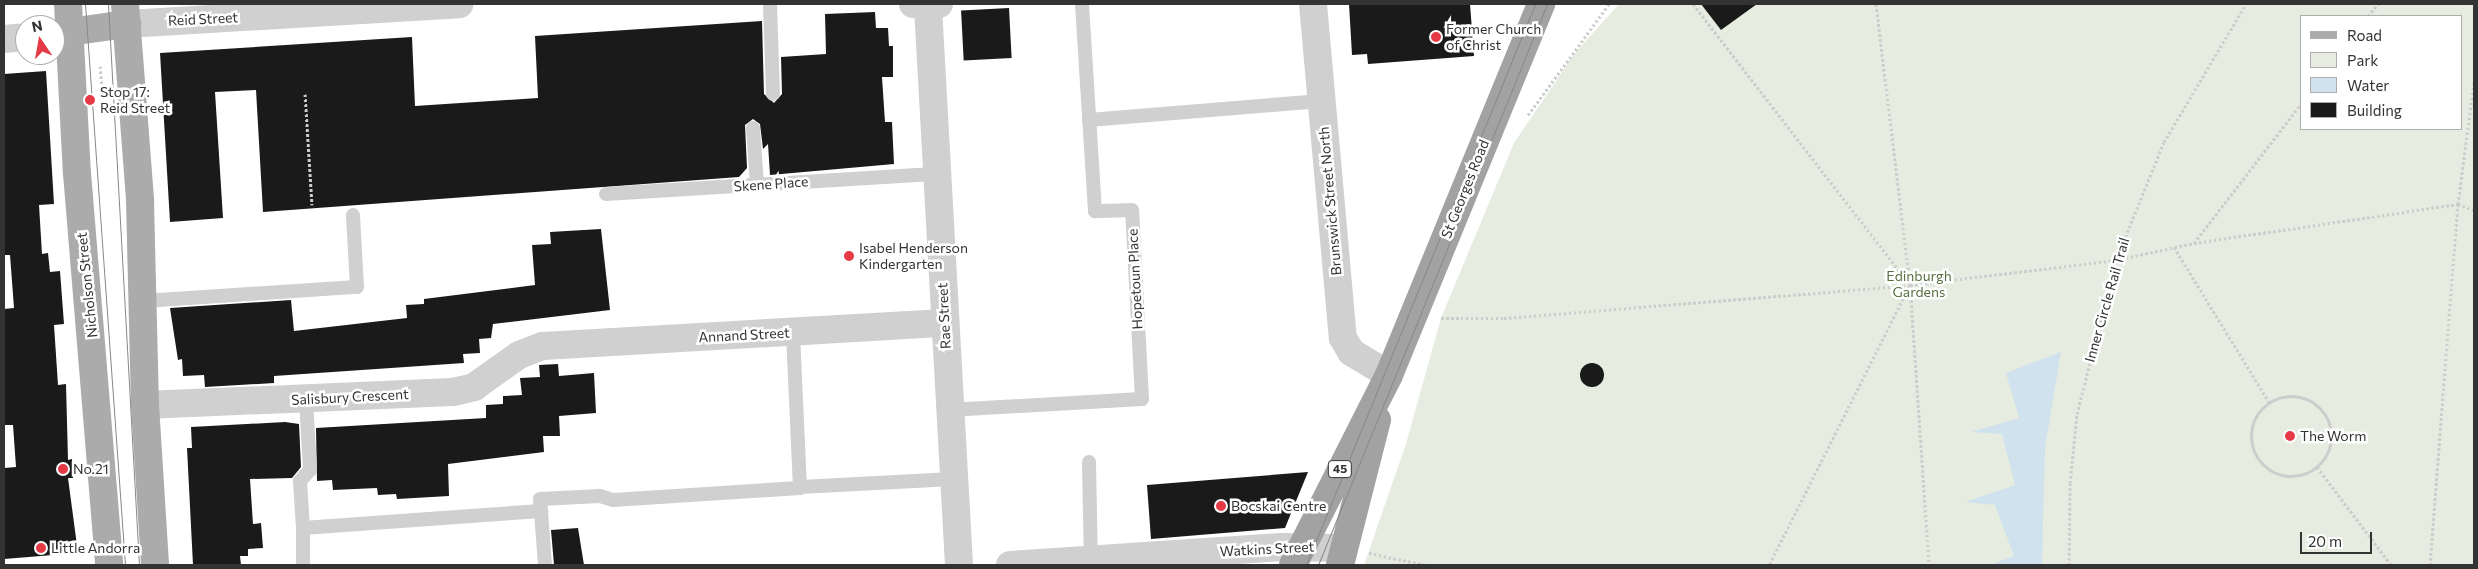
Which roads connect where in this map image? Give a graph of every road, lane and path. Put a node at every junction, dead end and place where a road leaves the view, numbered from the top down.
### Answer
1 (68, 4) edge
2 (442, 4) edge
3 (770, 4) edge
4 (1082, 4) edge
5 (1313, 4) edge
6 (1541, 4) edge
7 (1609, 4) edge
8 (1693, 4) edge
9 (1876, 4) edge
10 (2246, 4) edge
11 (2378, 4) edge
12 (927, 5) edge
13 (295, 8) edge
14 (126, 14) edge
15 (2369, 15) edge
16 (65, 18) edge
17 (65, 31) edge
18 (65, 65) edge
19 (100, 66) dead end
20 (2474, 82) edge
21 (102, 88) dead end
22 (305, 94) dead end
23 (773, 94) dead end
24 (1321, 101) junction
25 (2300, 106) edge
26 (1528, 115) dead end
27 (1089, 120) junction
28 (753, 128) dead end
29 (936, 174) junction
30 (757, 185) junction
31 (606, 194) dead end
32 (2458, 204) junction
33 (312, 205) dead end
34 (2474, 210) edge
35 (353, 215) dead end
36 (2194, 243) junction
37 (2174, 247) junction
38 (2116, 260) junction
39 (1910, 285) junction
40 (144, 300) junction
41 (1414, 314) junction
42 (944, 323) junction
43 (793, 332) junction
44 (543, 346) joint
45 (1389, 375) junction
46 (306, 399) junction
47 (2269, 402) junction
48 (145, 405) junction
49 (948, 410) junction
50 (1089, 462) dead end
51 (2317, 466) junction
52 (953, 478) junction
53 (800, 488) junction
54 (541, 511) junction
55 (303, 528) junction
56 (1297, 556) edge
57 (1342, 557) edge
58 (1091, 563) edge
59 (109, 565) edge
60 (155, 565) edge
61 (303, 565) edge
62 (545, 565) edge
63 (959, 565) edge
64 (1010, 565) edge
65 (1426, 565) edge
66 (1769, 565) edge
67 (1929, 565) edge
68 (2069, 565) edge
69 (2391, 565) edge
70 (2430, 565) edge

1 - 16 main road, Nicholson Street
2 - 13 street, Reid Street
3 - 23 lane
4 - 27 lane, Hopetoun Place
5 - 24 street, Brunswick Street North
6 - 41 highway, St Georges Road / 45
7 - 26 path
8 - 39 path
9 - 39 path
10 - 38 path, Inner Circle Rail Trail
11 - 15 path
12 - 29 street, Rae Street
13 - 14 street, Reid Street
14 - 17 main road
14 - 40 main road
18 - 59 main road, Nicholson Street
19 - 21 path
20 - 32 path
22 - 33 path
24 - 27 lane
24 - 45 street, Brunswick Street North
25 - 36 path
27 - 49 lane, Hopetoun Place
28 - 30 lane
29 - 30 lane, Skene Place
29 - 42 street, Rae Street
30 - 31 lane, Skene Place
32 - 34 path
32 - 36 path
32 - 70 path
35 - 40 lane
36 - 37 path
37 - 38 path
37 - 47 path
38 - 39 path
38 - 68 path, Inner Circle Rail Trail
39 - 41 path
39 - 66 path
39 - 67 path
40 - 48 main road
41 - 45 highway, St Georges Road / 45
42 - 43 street, Annand Street
42 - 49 street, Rae Street
43 - 44 street, Annand Street
43 - 53 lane
44 - 46 street, Salisbury Crescent
45 - 56 highway, St Georges Road / 45
45 - 57 highway, St Georges Road / 45
46 - 48 street, Salisbury Crescent
46 - 55 lane
47 - 51 path
47 - 51 path
48 - 60 main road
49 - 52 street, Rae Street
50 - 58 lane
51 - 69 path
52 - 53 lane
52 - 63 street, Rae Street
53 - 54 lane
54 - 55 lane
54 - 62 lane
55 - 61 lane
56 - 57 street, Watkins Street
56 - 58 street, Watkins Street
57 - 65 path
58 - 64 street, Watkins Street

